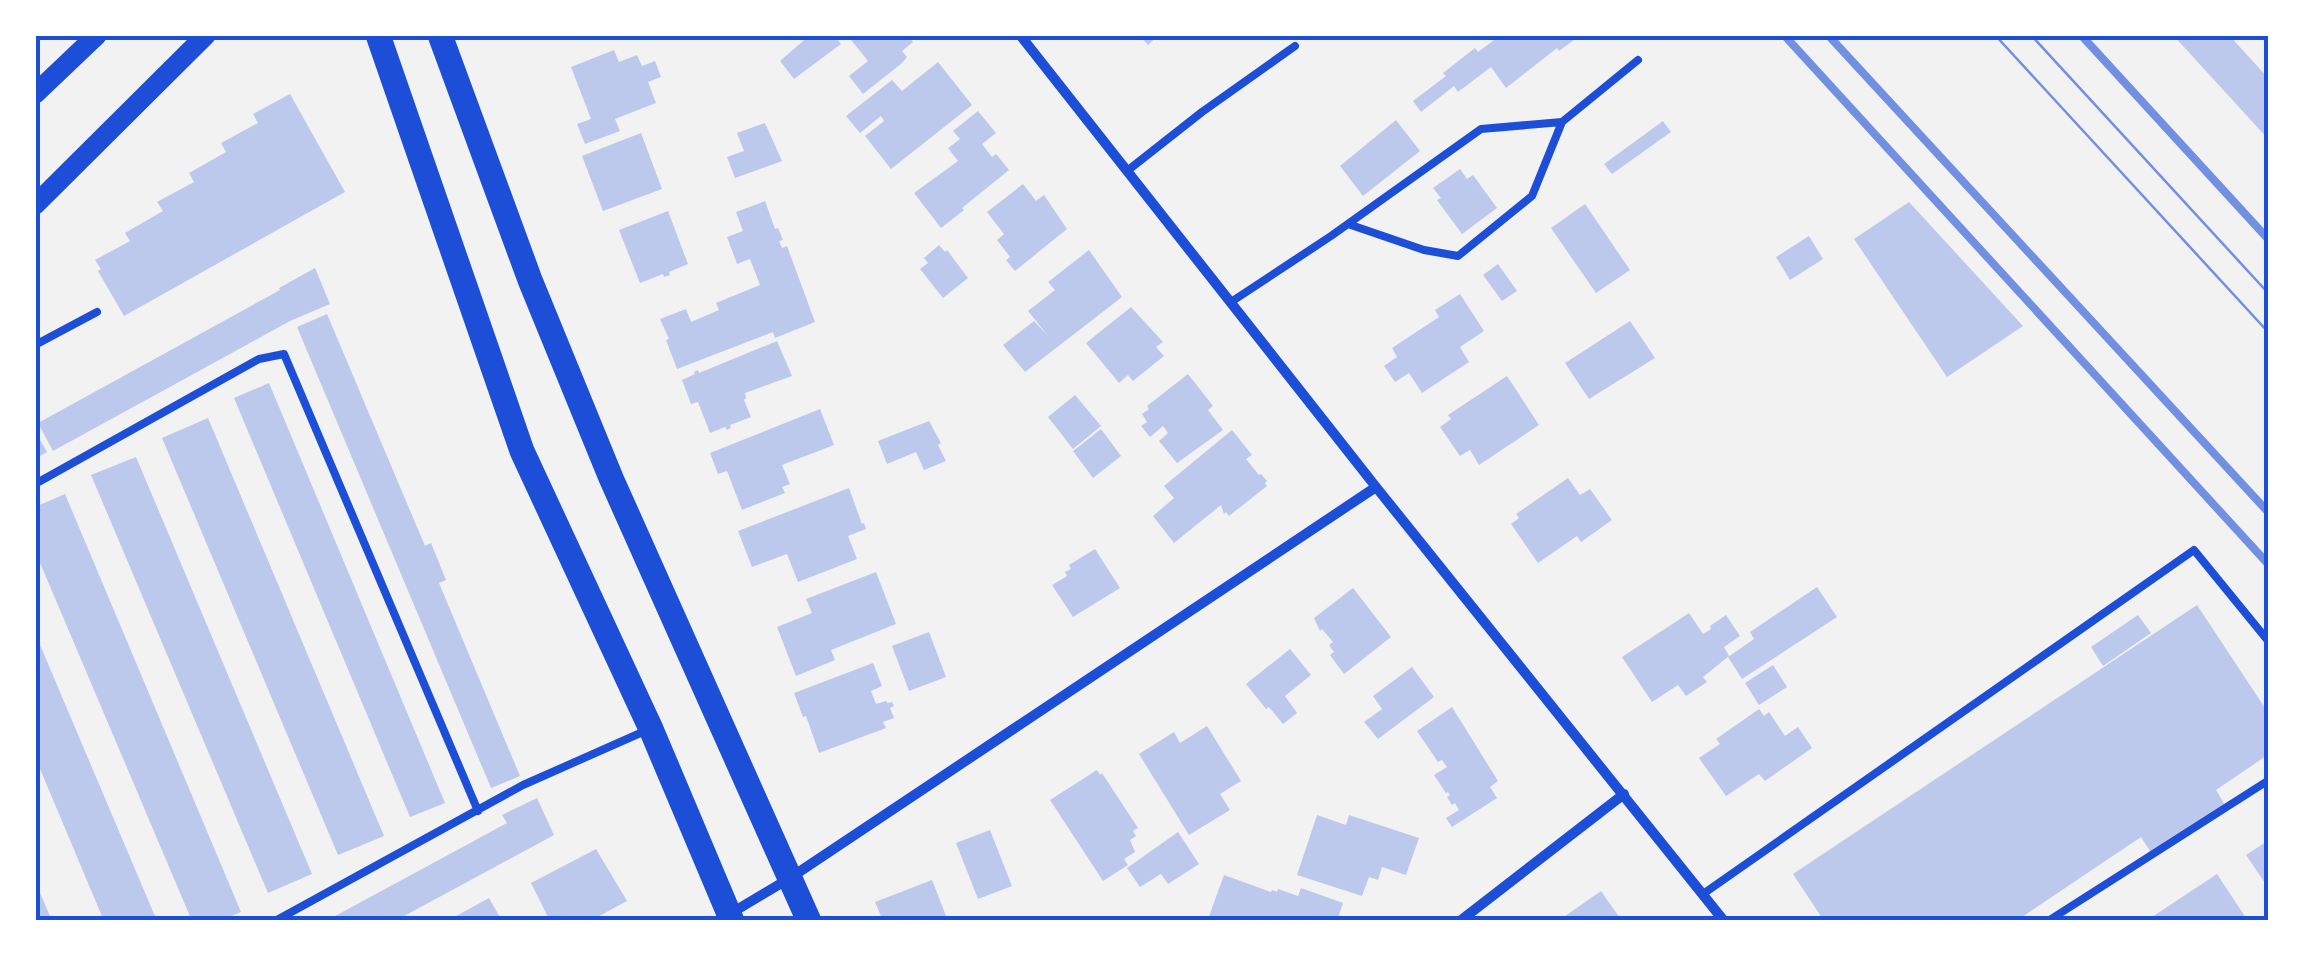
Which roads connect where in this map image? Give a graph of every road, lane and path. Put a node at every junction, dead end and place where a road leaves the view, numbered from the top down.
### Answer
1 (96, 35) edge
2 (206, 35) edge
3 (378, 35) edge
4 (440, 35) edge
5 (1020, 35) edge
6 (1294, 46) dead end
7 (1638, 60) dead end
8 (35, 94) edge
9 (1562, 122) junction
10 (1127, 171) junction
11 (35, 205) edge
12 (1348, 224) junction
13 (1231, 302) junction
14 (97, 312) dead end
15 (35, 345) edge
16 (35, 484) edge
17 (1376, 487) junction
18 (2269, 642) edge
19 (651, 729) junction
20 (2269, 780) edge
21 (1624, 794) junction
22 (478, 811) junction
23 (790, 878) junction
24 (1703, 894) junction
25 (726, 919) edge
26 (276, 921) edge
27 (809, 921) edge
28 (1460, 921) edge
29 (1724, 921) edge
30 (2048, 921) edge

1 - 8 main road
2 - 11 main road
3 - 19 main road
4 - 23 main road
5 - 10 street
6 - 10 lane
7 - 9 lane
9 - 12 lane
9 - 12 lane
10 - 13 street
12 - 13 lane
13 - 17 street
14 - 15 lane
16 - 22 lane
17 - 21 street
17 - 23 street
18 - 24 lane
19 - 22 lane
19 - 25 main road
20 - 30 lane
21 - 24 street
21 - 28 street
22 - 26 lane
23 - 25 street
23 - 27 main road
24 - 29 street

